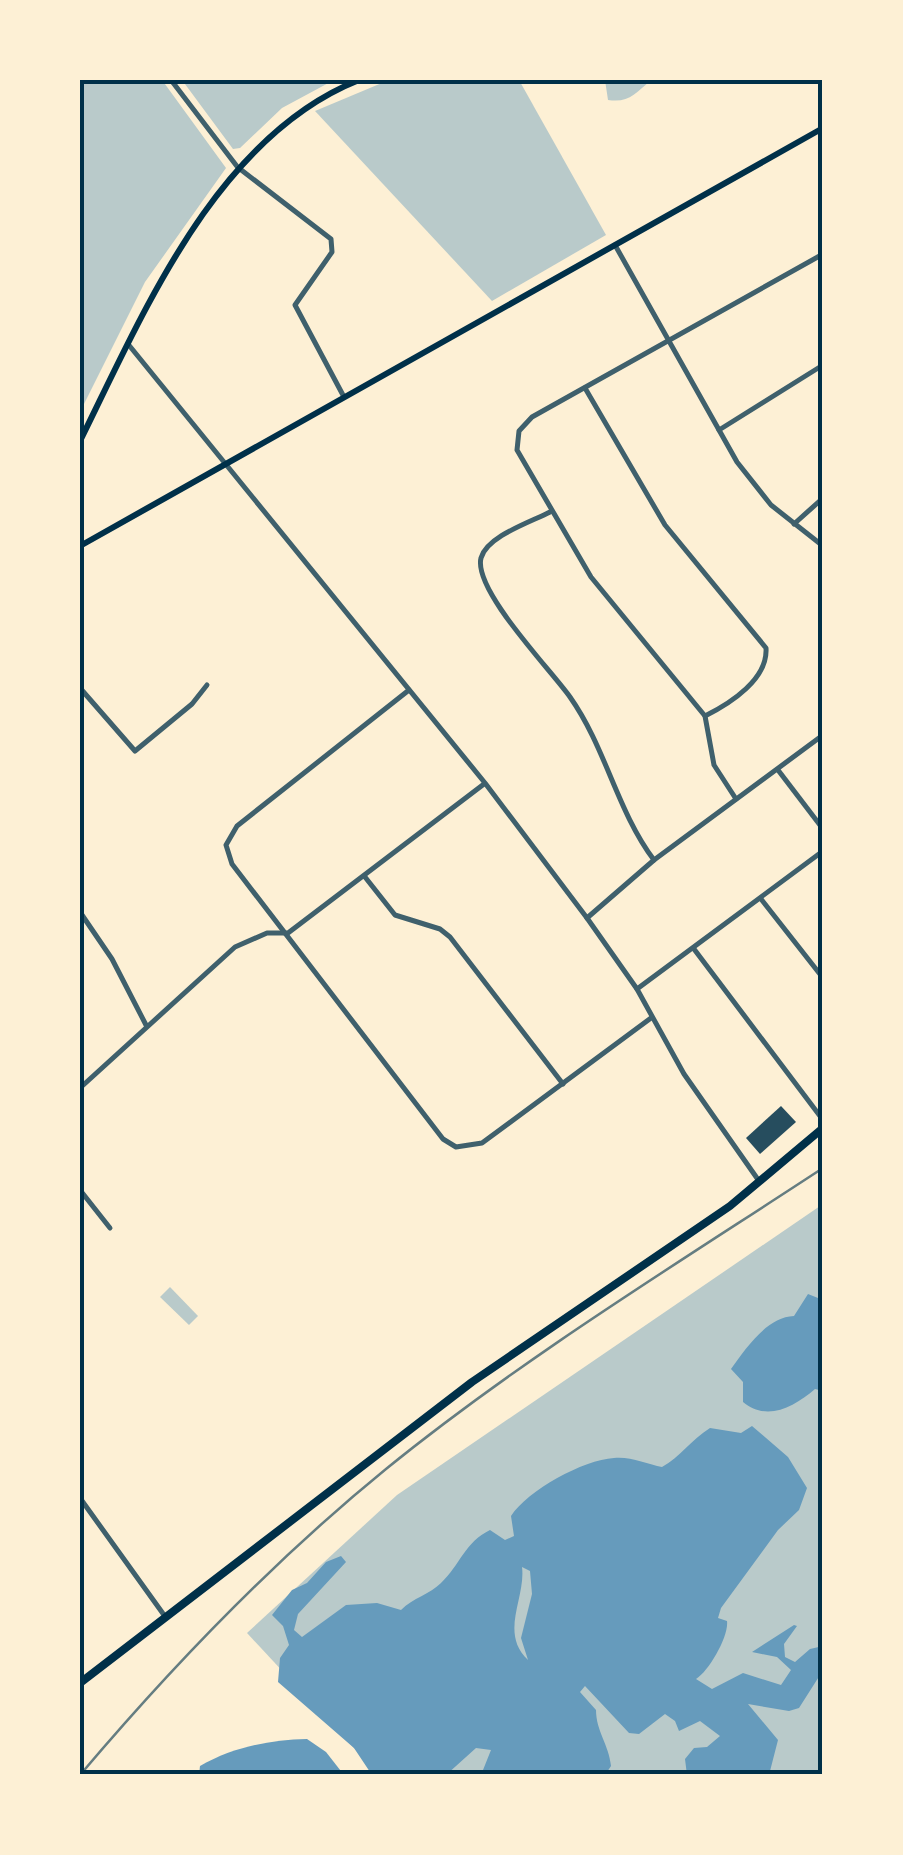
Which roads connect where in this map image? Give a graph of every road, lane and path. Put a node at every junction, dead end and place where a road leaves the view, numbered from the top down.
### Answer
1 (171, 80) edge
2 (359, 80) edge
3 (823, 128) edge
4 (240, 169) junction
5 (616, 245) junction
6 (823, 254) edge
7 (668, 340) junction
8 (128, 344) junction
9 (823, 366) edge
10 (585, 388) junction
11 (344, 397) junction
12 (718, 430) junction
13 (80, 442) edge
14 (227, 464) junction
15 (823, 498) edge
16 (550, 512) junction
17 (794, 524) junction
18 (80, 546) edge
19 (823, 546) edge
20 (207, 685) dead end
21 (80, 688) edge
22 (409, 690) junction
23 (705, 716) junction
24 (823, 735) edge
25 (778, 770) junction
26 (485, 783) junction
27 (736, 799) junction
28 (823, 829) edge
29 (823, 851) edge
30 (654, 860) junction
31 (365, 877) junction
32 (761, 899) junction
33 (80, 912) edge
34 (587, 918) junction
35 (288, 933) junction
36 (694, 949) junction
37 (823, 978) edge
38 (637, 988) junction
39 (651, 1018) junction
40 (146, 1025) junction
41 (564, 1084) junction
42 (80, 1088) edge
43 (823, 1120) edge
44 (823, 1128) edge
45 (761, 1183) junction
46 (80, 1190) edge
47 (110, 1228) dead end
48 (80, 1498) edge
49 (164, 1615) junction
50 (80, 1683) edge

1 - 4 street
2 - 4 main road
3 - 5 main road
4 - 8 main road
4 - 11 street
5 - 7 street
5 - 11 main road
6 - 7 street
7 - 10 street
7 - 12 street
8 - 13 main road
8 - 14 street
9 - 12 street
10 - 16 street
10 - 23 street
11 - 14 main road
12 - 17 street
14 - 18 main road
14 - 22 street
15 - 17 street
16 - 23 street
16 - 30 street
17 - 19 street
20 - 21 street
22 - 26 street
22 - 35 street
23 - 27 street
24 - 25 street
25 - 27 street
25 - 28 street
26 - 31 street
26 - 34 street
27 - 30 street
29 - 32 street
30 - 34 street
31 - 35 street
31 - 41 street
32 - 36 street
32 - 37 street
33 - 40 street
34 - 38 street
35 - 40 street
35 - 41 street
36 - 38 street
36 - 43 street
38 - 39 street
39 - 41 street
39 - 45 street
40 - 42 street
44 - 45 main road
45 - 49 main road
46 - 47 street
48 - 49 street
49 - 50 main road

